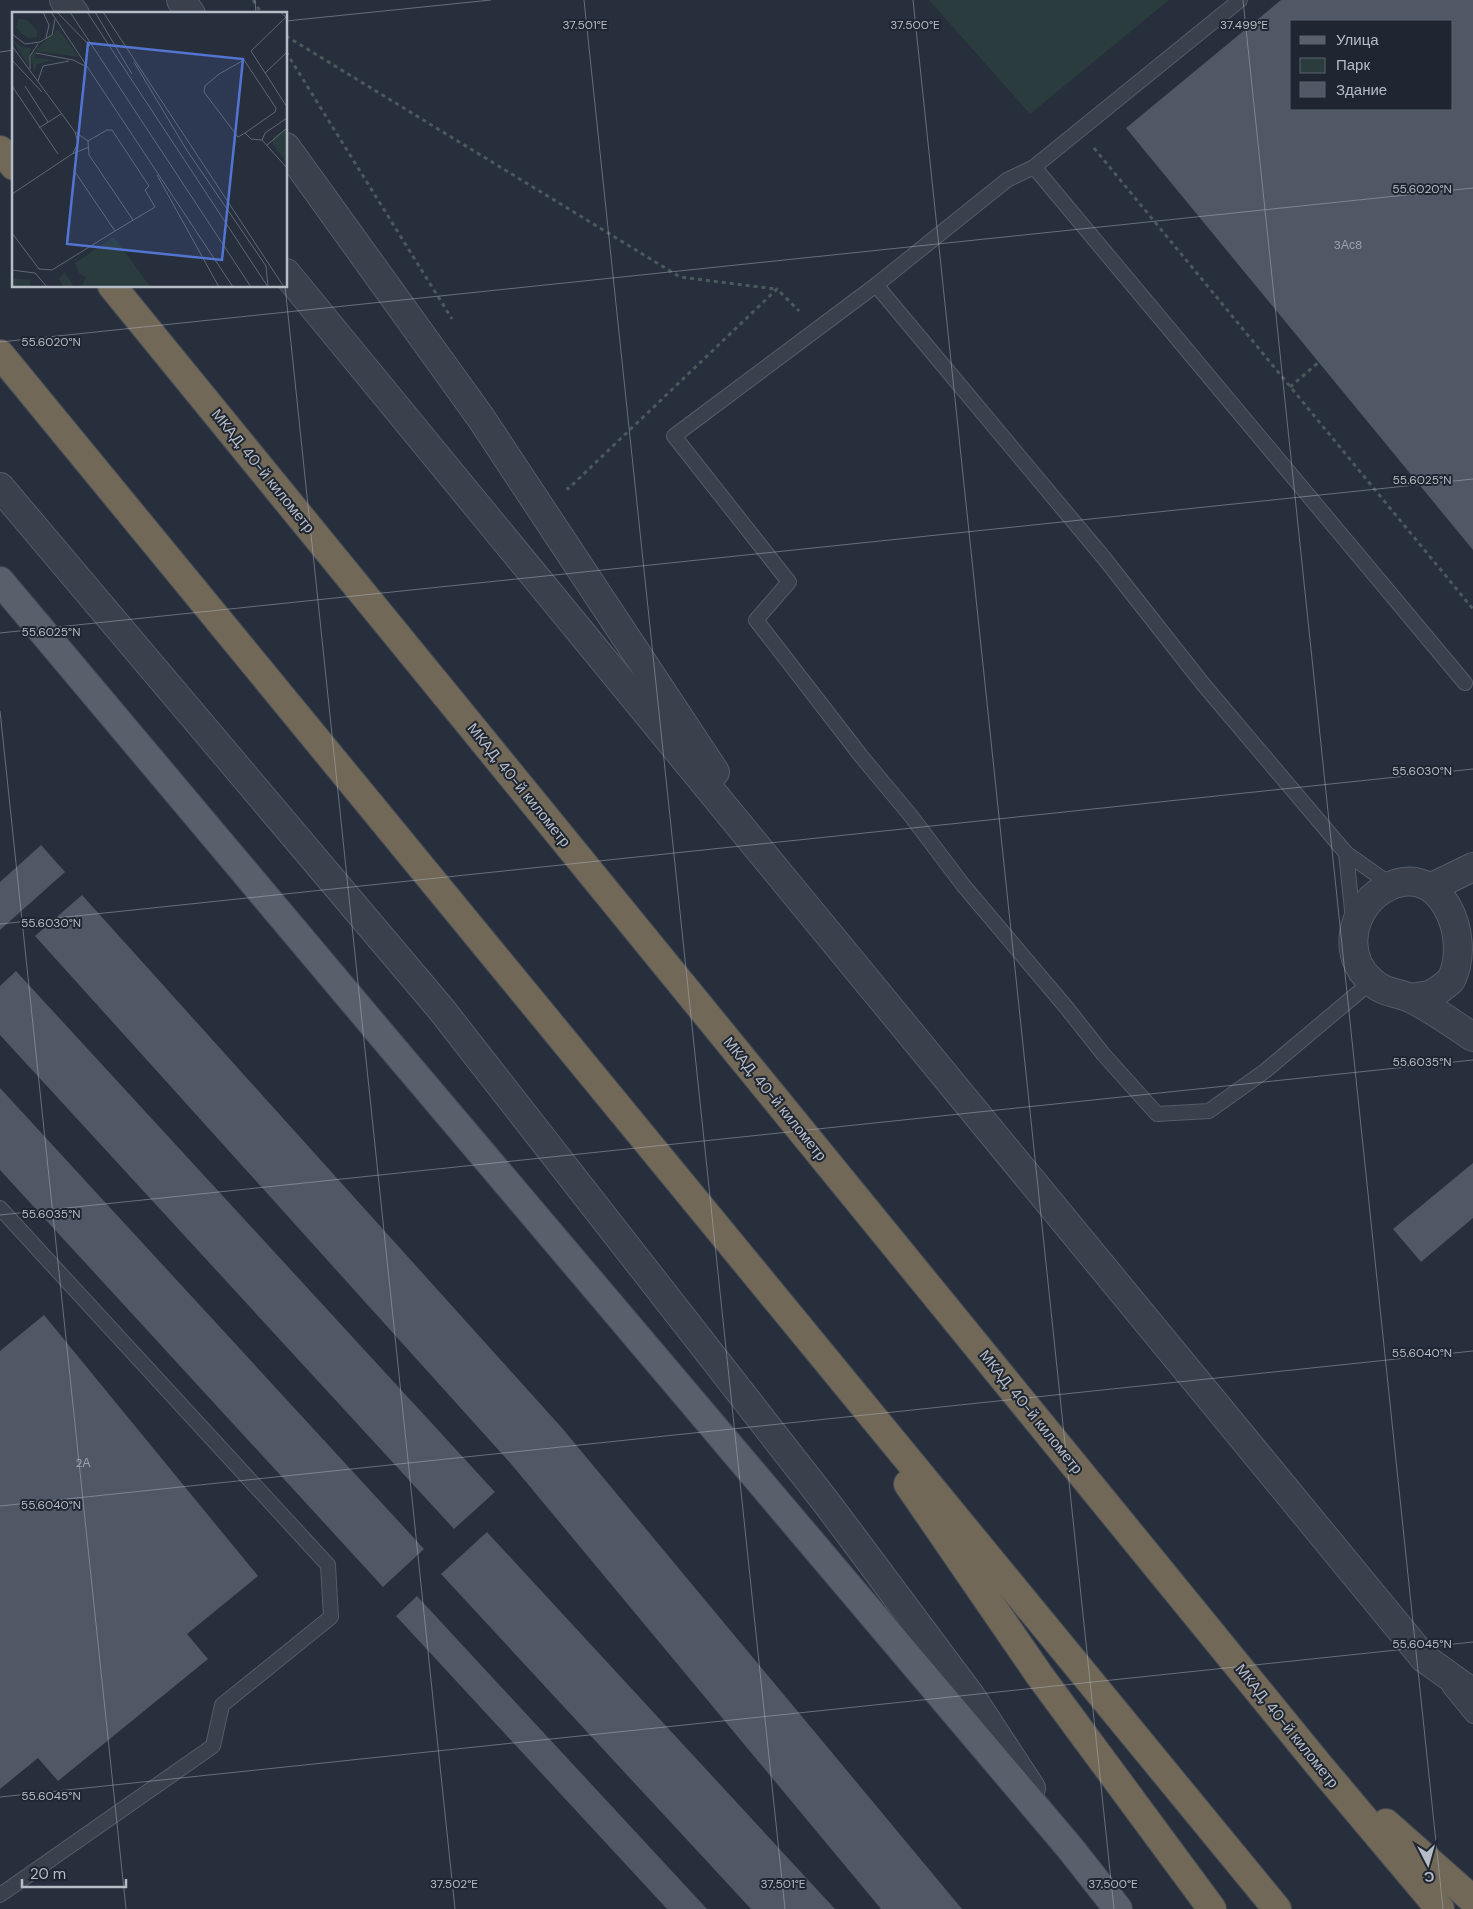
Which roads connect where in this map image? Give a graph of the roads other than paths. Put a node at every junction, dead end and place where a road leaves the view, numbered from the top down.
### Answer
1 (64, 0) edge
2 (181, 0) edge
3 (1240, 0) edge
4 (73, 12) edge
5 (190, 12) edge
6 (0, 150) edge
7 (288, 150) edge
8 (12, 164) edge
9 (1034, 168) junction
10 (288, 275) edge
11 (876, 285) junction
12 (114, 288) edge
13 (0, 354) edge
14 (0, 487) edge
15 (0, 580) edge
16 (1465, 683) dead end
17 (1346, 853) junction
18 (1473, 866) edge
19 (1391, 885) junction
20 (1434, 886) junction
21 (799, 898) junction
22 (1470, 917) edge
23 (1354, 928) junction
24 (1469, 972) edge
25 (1371, 982) junction
26 (1410, 998) junction
27 (1473, 1037) edge
28 (0, 1208) edge
29 (801, 1329) junction
30 (1424, 1658) junction
31 (1473, 1693) edge
32 (1473, 1716) edge
33 (1318, 1764) junction
34 (1070, 1848) junction
35 (0, 1895) edge
36 (1473, 1900) edge
37 (1118, 1909) edge
38 (1212, 1909) edge
39 (1278, 1909) edge
40 (1440, 1909) edge

1 - 4 street
2 - 5 street
3 - 9 lane
6 - 8 highway
7 - 21 street
9 - 11 lane
9 - 16 lane
10 - 21 street
11 - 17 lane
11 - 25 lane
12 - 33 highway, МКАД, 40-й километр
13 - 29 highway
14 - 34 street
15 - 34 main road
17 - 19 lane
17 - 23 lane
18 - 20 street
19 - 20 street
19 - 23 street
20 - 22 street
21 - 30 street
22 - 24 street
23 - 25 street
24 - 26 street
25 - 26 street
26 - 27 street
28 - 35 lane
29 - 38 highway
29 - 39 highway
30 - 31 street
30 - 32 lane
33 - 36 highway
33 - 40 highway, МКАД, 40-й километр
34 - 37 main road

